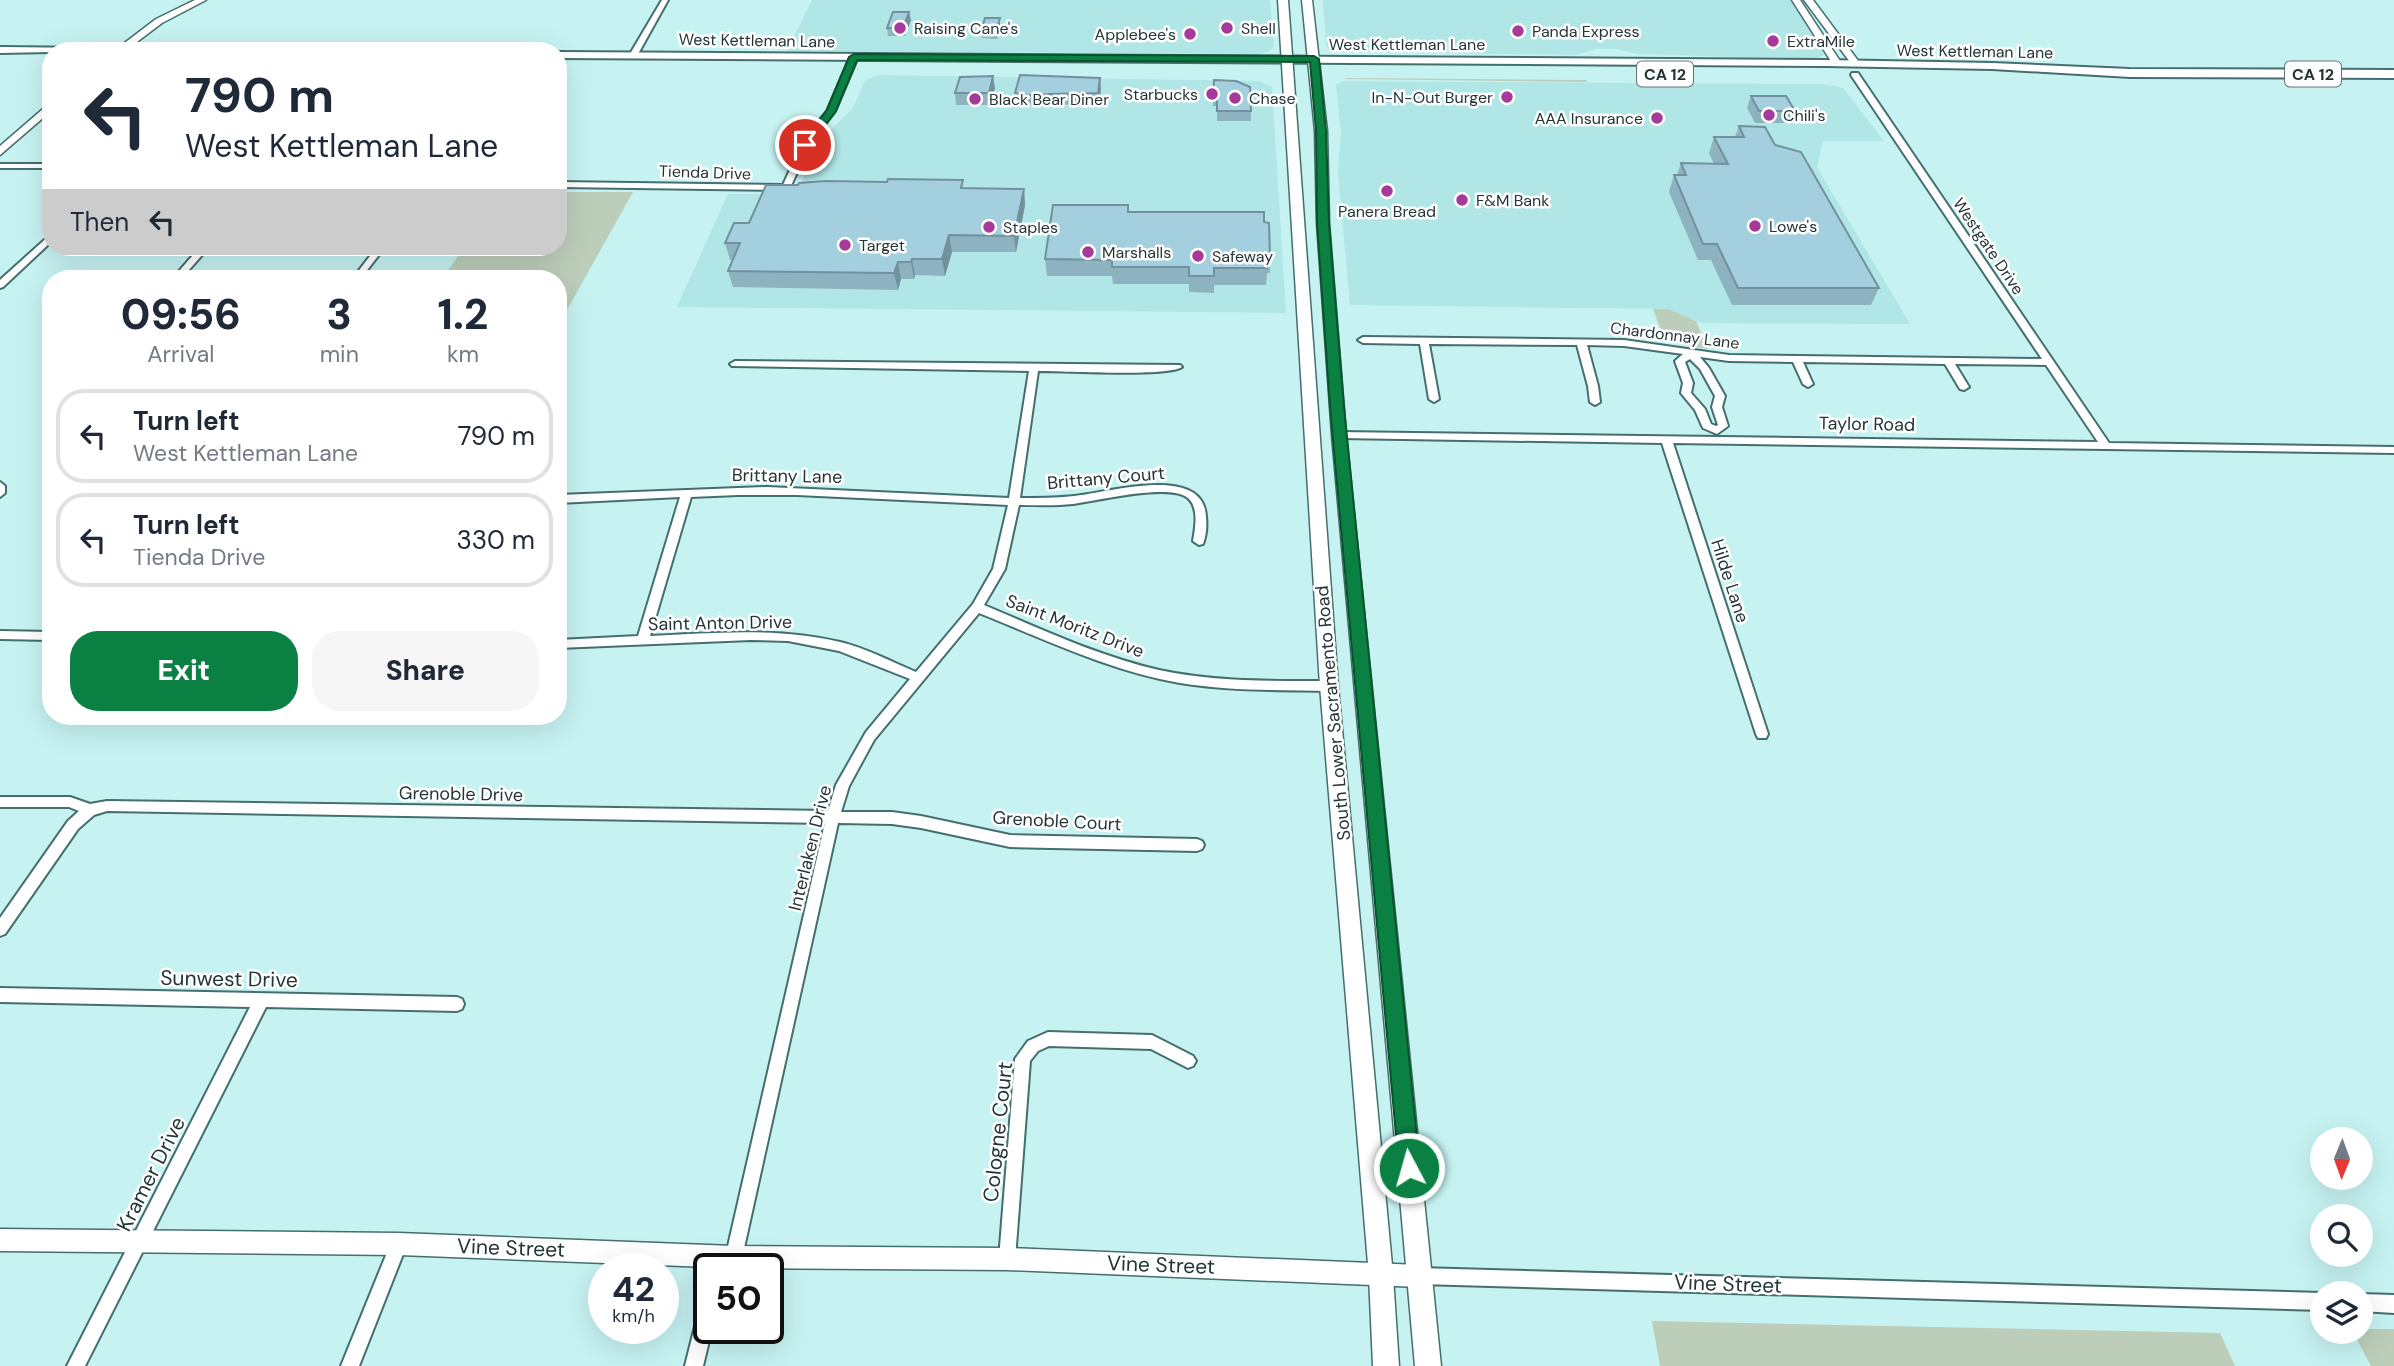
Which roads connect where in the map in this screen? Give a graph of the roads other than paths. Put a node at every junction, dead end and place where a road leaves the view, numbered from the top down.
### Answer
1 (202, 0) edge
2 (666, 0) edge
3 (1283, 0) edge
4 (1797, 0) edge
5 (1808, 0) edge
6 (1306, 2) edge
7 (131, 42) edge
8 (0, 50) edge
9 (42, 50) edge
10 (634, 54) junction
11 (567, 55) edge
12 (0, 58) edge
13 (42, 59) edge
14 (852, 62) junction
15 (567, 64) edge
16 (1288, 65) junction
17 (1315, 65) junction
18 (1849, 67) junction
19 (2394, 74) edge
20 (42, 113) edge
21 (0, 152) edge
22 (0, 166) edge
23 (42, 166) edge
24 (567, 184) edge
25 (42, 245) edge
26 (197, 256) edge
27 (374, 256) edge
28 (184, 270) edge
29 (363, 270) edge
30 (0, 285) edge
31 (1363, 340) dead end
32 (1424, 340) junction
33 (1581, 342) junction
34 (1690, 354) junction
35 (1797, 360) junction
36 (1949, 362) junction
37 (2049, 362) junction
38 (735, 364) dead end
39 (1177, 367) dead end
40 (1034, 368) junction
41 (1689, 383) junction
42 (1712, 384) junction
43 (1808, 384) dead end
44 (1964, 387) dead end
45 (1309, 392) junction
46 (1434, 399) dead end
47 (1595, 402) dead end
48 (1339, 435) junction
49 (1719, 435) junction
50 (1666, 439) junction
51 (2105, 445) junction
52 (2394, 450) edge
53 (0, 486) edge
54 (0, 493) edge
55 (686, 494) junction
56 (567, 499) edge
57 (1014, 502) junction
58 (1199, 541) dead end
59 (977, 607) junction
60 (0, 635) edge
61 (42, 636) edge
62 (643, 641) junction
63 (567, 644) edge
64 (917, 677) junction
65 (1329, 686) junction
66 (1762, 734) dead end
67 (0, 802) edge
68 (90, 810) junction
69 (832, 817) junction
70 (1197, 845) dead end
71 (0, 930) edge
72 (0, 995) edge
73 (261, 1001) junction
74 (457, 1004) dead end
75 (1188, 1061) dead end
76 (0, 1240) edge
77 (141, 1242) junction
78 (399, 1244) junction
79 (733, 1253) edge
80 (1007, 1259) junction
81 (784, 1260) edge
82 (693, 1261) edge
83 (1381, 1276) junction
84 (1419, 1276) junction
85 (2310, 1302) edge
86 (2373, 1303) edge
87 (2394, 1304) edge
88 (700, 1344) edge
89 (76, 1366) edge
90 (350, 1366) edge
91 (694, 1366) edge
92 (1387, 1366) edge
93 (1428, 1366) edge

1 - 7 street
2 - 10 street
3 - 16 main road, South Lower Sacramento Road
4 - 18 street
5 - 18 street
6 - 17 main road, South Lower Sacramento Road
8 - 9 main road
10 - 11 main road, West Kettleman Lane / CA 12
10 - 14 main road, West Kettleman Lane / CA 12
12 - 13 main road
14 - 15 main road, West Kettleman Lane / CA 12
14 - 16 main road, West Kettleman Lane / CA 12
14 - 24 street, Tienda Drive
16 - 17 main road, West Kettleman Lane / CA 12
16 - 45 main road, South Lower Sacramento Road
17 - 18 main road, West Kettleman Lane / CA 12
17 - 18 main road, West Kettleman Lane / CA 12
17 - 48 main road, South Lower Sacramento Road
18 - 19 main road, West Kettleman Lane / CA 12
18 - 37 street, Westgate Drive
20 - 21 street
22 - 23 street
25 - 30 street
26 - 28 street
27 - 29 street
31 - 32 street, Chardonnay Lane
32 - 33 street, Chardonnay Lane
32 - 46 street
33 - 34 street, Chardonnay Lane
33 - 47 street
34 - 35 street, Chardonnay Lane
34 - 41 street
34 - 42 street
35 - 36 street, Chardonnay Lane
35 - 43 street
36 - 37 street, Chardonnay Lane
36 - 44 street
37 - 51 street, Westgate Drive
38 - 40 street
39 - 40 street
40 - 57 street, Interlaken Drive
41 - 42 street
41 - 49 street
42 - 49 street
45 - 48 main road
45 - 65 main road, South Lower Sacramento Road
48 - 50 street, Taylor Road
48 - 84 main road, South Lower Sacramento Road
49 - 50 street, Taylor Road
49 - 51 street, Taylor Road
50 - 66 street, Hilde Lane
51 - 52 street, Taylor Road
53 - 54 street
55 - 56 street, Brittany Lane
55 - 57 street, Brittany Lane
55 - 62 street
57 - 58 street, Brittany Court
57 - 59 street, Interlaken Drive
59 - 64 street, Interlaken Drive
59 - 65 street, Saint Moritz Drive
60 - 61 street
62 - 63 street, Saint Anton Drive
62 - 64 street, Saint Anton Drive
64 - 69 street, Interlaken Drive
65 - 83 main road, South Lower Sacramento Road
67 - 68 street
68 - 69 street, Grenoble Drive
68 - 71 street
69 - 70 street, Grenoble Court
69 - 79 street, Interlaken Drive
72 - 73 street, Sunwest Drive
73 - 74 street, Sunwest Drive
73 - 77 street, Kramer Drive
75 - 80 street, Cologne Court
76 - 77 street, Vine Street
77 - 78 street, Vine Street
77 - 89 street, Kramer Drive
78 - 82 street, Vine Street
78 - 90 street
80 - 81 street, Vine Street
80 - 83 street, Vine Street
83 - 84 street, Vine Street
83 - 92 main road, South Lower Sacramento Road
84 - 85 street, Vine Street
84 - 93 main road, South Lower Sacramento Road
86 - 87 street
88 - 91 street

